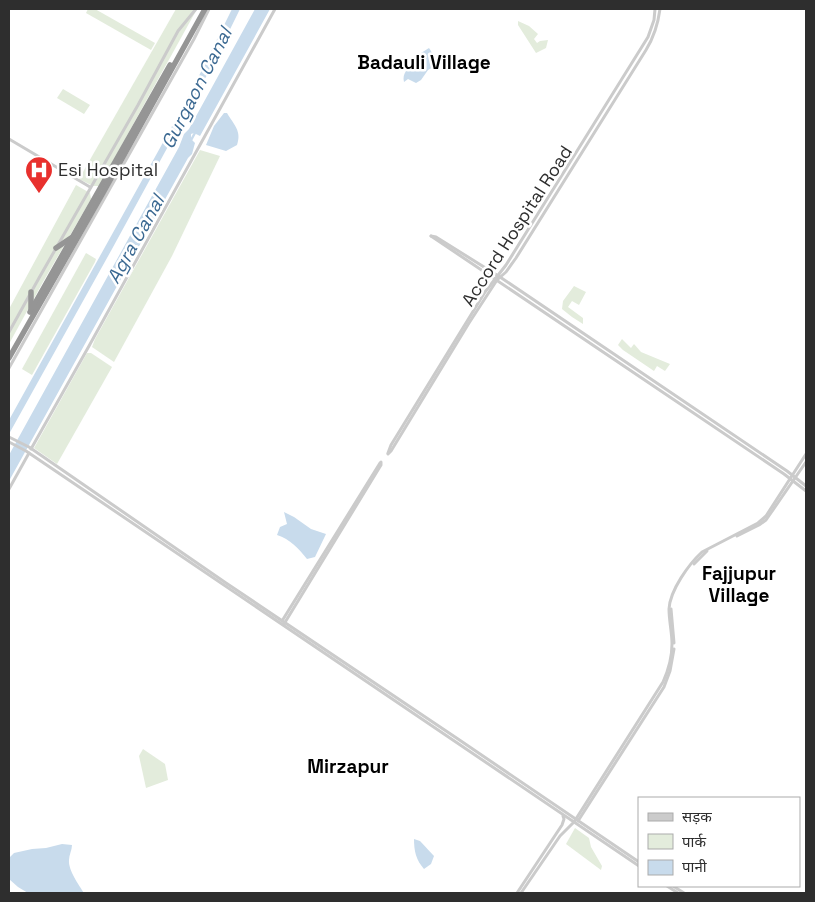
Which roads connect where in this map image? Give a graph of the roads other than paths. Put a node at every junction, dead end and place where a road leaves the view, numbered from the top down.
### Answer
1 (196, 9) edge
2 (201, 9) edge
3 (207, 9) edge
4 (275, 9) edge
5 (655, 9) edge
6 (660, 9) edge
7 (194, 26) junction
8 (146, 111) junction
9 (9, 140) edge
10 (90, 188) junction
11 (73, 237) junction
12 (56, 248) junction
13 (497, 278) junction
14 (31, 292) junction
15 (30, 311) junction
16 (9, 332) edge
17 (9, 350) edge
18 (9, 358) edge
19 (9, 368) edge
20 (9, 439) edge
21 (29, 450) junction
22 (388, 454) dead end
23 (806, 454) edge
24 (381, 462) dead end
25 (806, 462) edge
26 (792, 475) junction
27 (796, 478) junction
28 (791, 480) junction
29 (806, 486) edge
30 (9, 490) edge
31 (806, 491) edge
32 (283, 623) junction
33 (563, 815) junction
34 (576, 821) junction
35 (638, 861) edge
36 (638, 865) edge
37 (517, 893) edge
38 (521, 893) edge

1 - 10 street
2 - 7 highway
3 - 7 highway
3 - 19 street
4 - 21 street
5 - 13 street
6 - 13 street, Accord Hospital Road
7 - 8 highway
8 - 11 highway
8 - 18 highway
9 - 10 street
10 - 12 street
11 - 12 highway
11 - 15 highway
12 - 14 street
13 - 13 street
13 - 22 street, Accord Hospital Road
13 - 26 street
13 - 28 street
14 - 15 highway
14 - 16 street
15 - 17 highway
20 - 21 street
21 - 30 street
21 - 32 street
23 - 26 street
24 - 32 street
25 - 27 street
26 - 27 street
26 - 28 street
27 - 28 street
27 - 29 street
28 - 31 street
28 - 34 street
32 - 33 street
32 - 34 street
33 - 34 street
33 - 37 street
34 - 35 street
34 - 36 street
34 - 38 street

